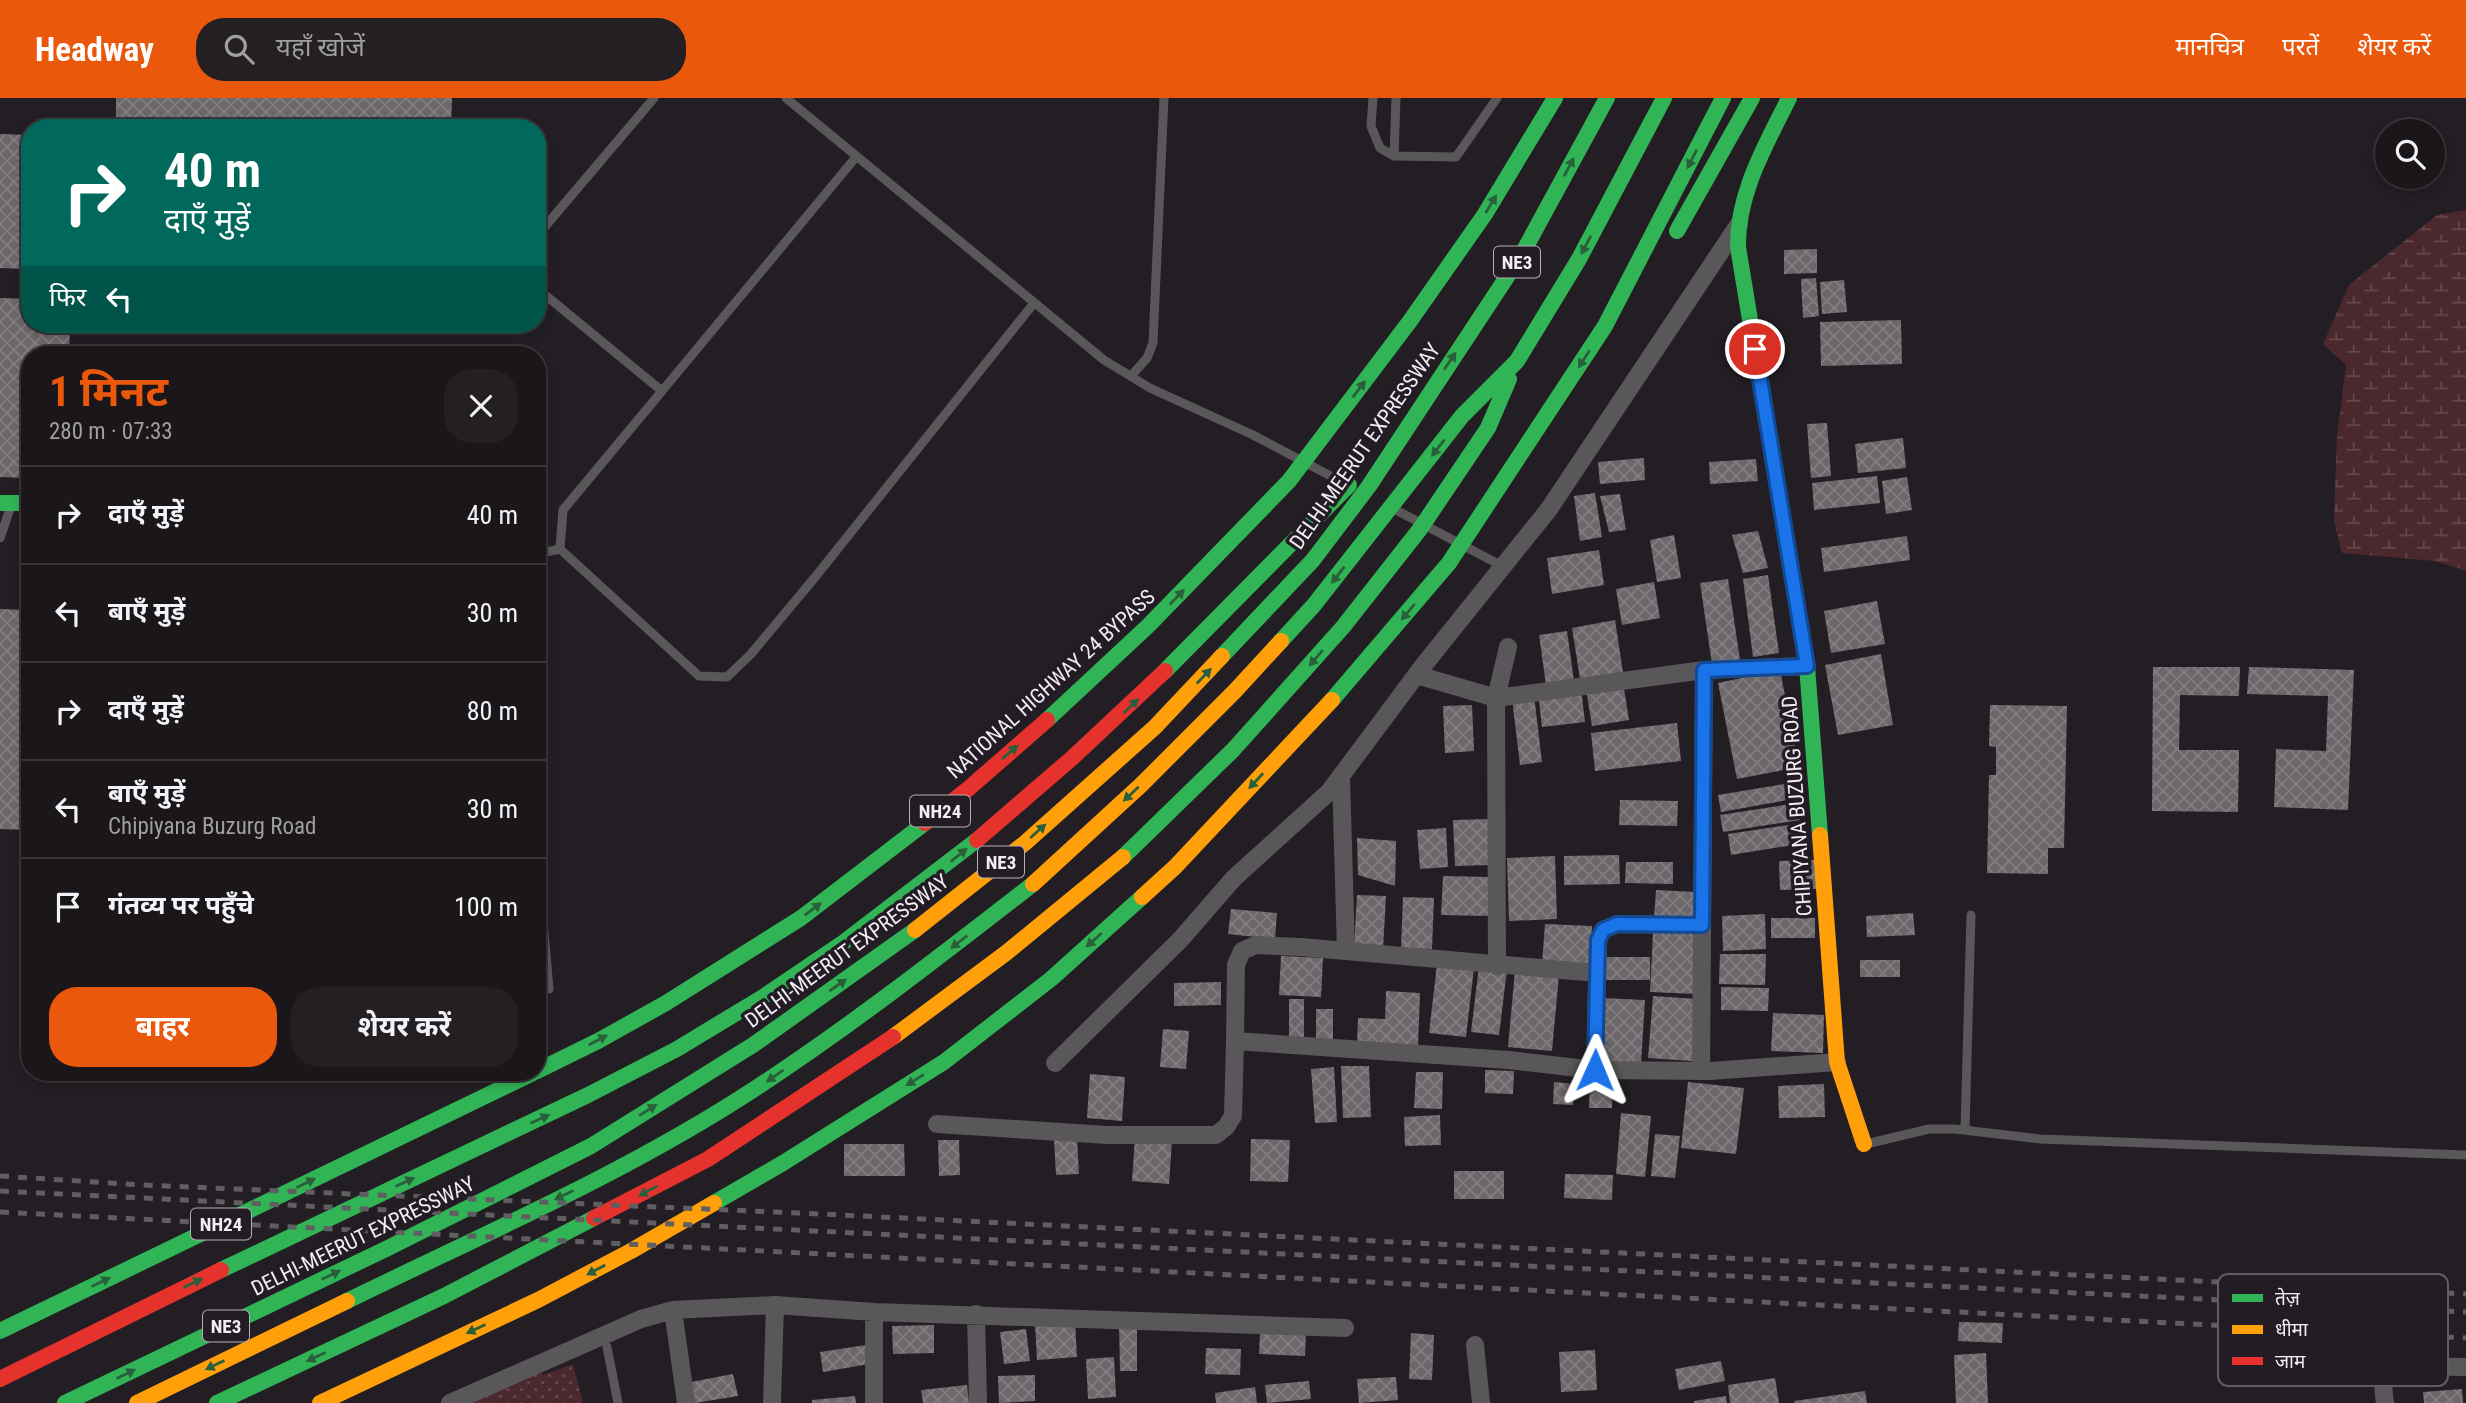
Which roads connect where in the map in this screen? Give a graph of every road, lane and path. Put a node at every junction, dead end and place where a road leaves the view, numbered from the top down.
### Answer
1 (654, 98) edge
2 (786, 98) edge
3 (1164, 98) edge
4 (1373, 98) edge
5 (1396, 98) edge
6 (1497, 98) edge
7 (1555, 98) edge
8 (1606, 98) edge
9 (1664, 98) edge
10 (1723, 98) edge
11 (1752, 98) edge
12 (1789, 98) edge
13 (1394, 156) junction
14 (856, 157) junction
15 (1740, 223) junction
16 (546, 225) edge
17 (1627, 285) junction
18 (546, 297) edge
19 (1034, 303) junction
20 (1517, 361) junction
21 (1131, 376) junction
22 (662, 391) junction
23 (1366, 484) junction
24 (1379, 502) dead end
25 (6, 503) edge
26 (0, 538) edge
27 (560, 549) junction
28 (546, 552) edge
29 (1504, 567) junction
30 (1508, 647) dead end
31 (1807, 666) junction
32 (1704, 670) junction
33 (1417, 675) junction
34 (1496, 698) junction
35 (1341, 777) junction
36 (1971, 915) dead end
37 (1702, 925) junction
38 (1346, 951) junction
39 (546, 955) edge
40 (1497, 966) junction
41 (1597, 973) junction
42 (549, 989) dead end
43 (1235, 1041) junction
44 (1837, 1062) junction
45 (1055, 1063) dead end
46 (546, 1067) edge
47 (1595, 1070) junction
48 (1702, 1071) junction
49 (517, 1081) edge
50 (937, 1124) dead end
51 (1965, 1130) junction
52 (1864, 1144) joint
53 (2466, 1155) edge
54 (775, 1305) junction
55 (673, 1310) junction
56 (874, 1312) junction
57 (976, 1314) junction
58 (1345, 1328) dead end
59 (0, 1331) edge
60 (606, 1341) junction
61 (1475, 1345) dead end
62 (2448, 1367) edge
63 (2466, 1367) edge
64 (0, 1379) edge
65 (65, 1403) edge
66 (137, 1403) edge
67 (218, 1403) edge
68 (320, 1403) edge
69 (450, 1403) edge
70 (618, 1403) edge
71 (686, 1403) edge
72 (772, 1403) edge
73 (874, 1403) edge
74 (978, 1403) edge
75 (1481, 1403) edge

1 - 16 lane
2 - 14 lane
3 - 21 lane
4 - 13 lane
5 - 13 lane
6 - 13 lane
46 -> 7 main road, NATIONAL HIGHWAY 24 BYPASS / NH24
23 -> 8 main road, DELHI-MEERUT EXPRESSWAY / NE3
9 -> 20 main road, NE3
10 -> 17 main road
11 - 17 main road
12 - 15 main road, CHIPIYANA BUZURG ROAD
14 - 19 lane
14 - 22 lane
15 - 29 street
15 - 31 main road, CHIPIYANA BUZURG ROAD
17 -> 68 main road
18 - 22 lane
19 - 21 lane
19 - 27 lane
20 -> 66 main road, NE3
20 -> 67 main road
21 - 23 lane
22 - 27 lane
64 -> 23 main road
65 -> 23 main road, DELHI-MEERUT EXPRESSWAY / NE3
24 - 29 lane
25 - 26 lane
27 - 28 lane
29 - 33 street
30 - 34 street
31 - 32 street
31 - 44 main road, CHIPIYANA BUZURG ROAD
32 - 34 street
32 - 37 street
33 - 34 street
33 - 35 street
34 - 40 street
35 - 38 street
35 - 45 street
36 - 51 lane
37 - 41 street
37 - 48 street
38 - 40 street
38 - 43 street
39 - 42 lane
40 - 41 street
41 - 47 street
43 - 47 street
43 - 50 street
44 - 48 street
44 - 52 main road, CHIPIYANA BUZURG ROAD
47 - 48 street
59 -> 49 main road, NATIONAL HIGHWAY 24 BYPASS / NH24
51 - 52 lane
51 - 53 lane
54 - 55 street
54 - 56 street
54 - 72 street
55 - 60 street
55 - 71 street
56 - 57 street
56 - 73 street
57 - 58 street
57 - 74 street
60 - 69 street
60 - 70 lane
61 - 75 street
62 - 63 street

